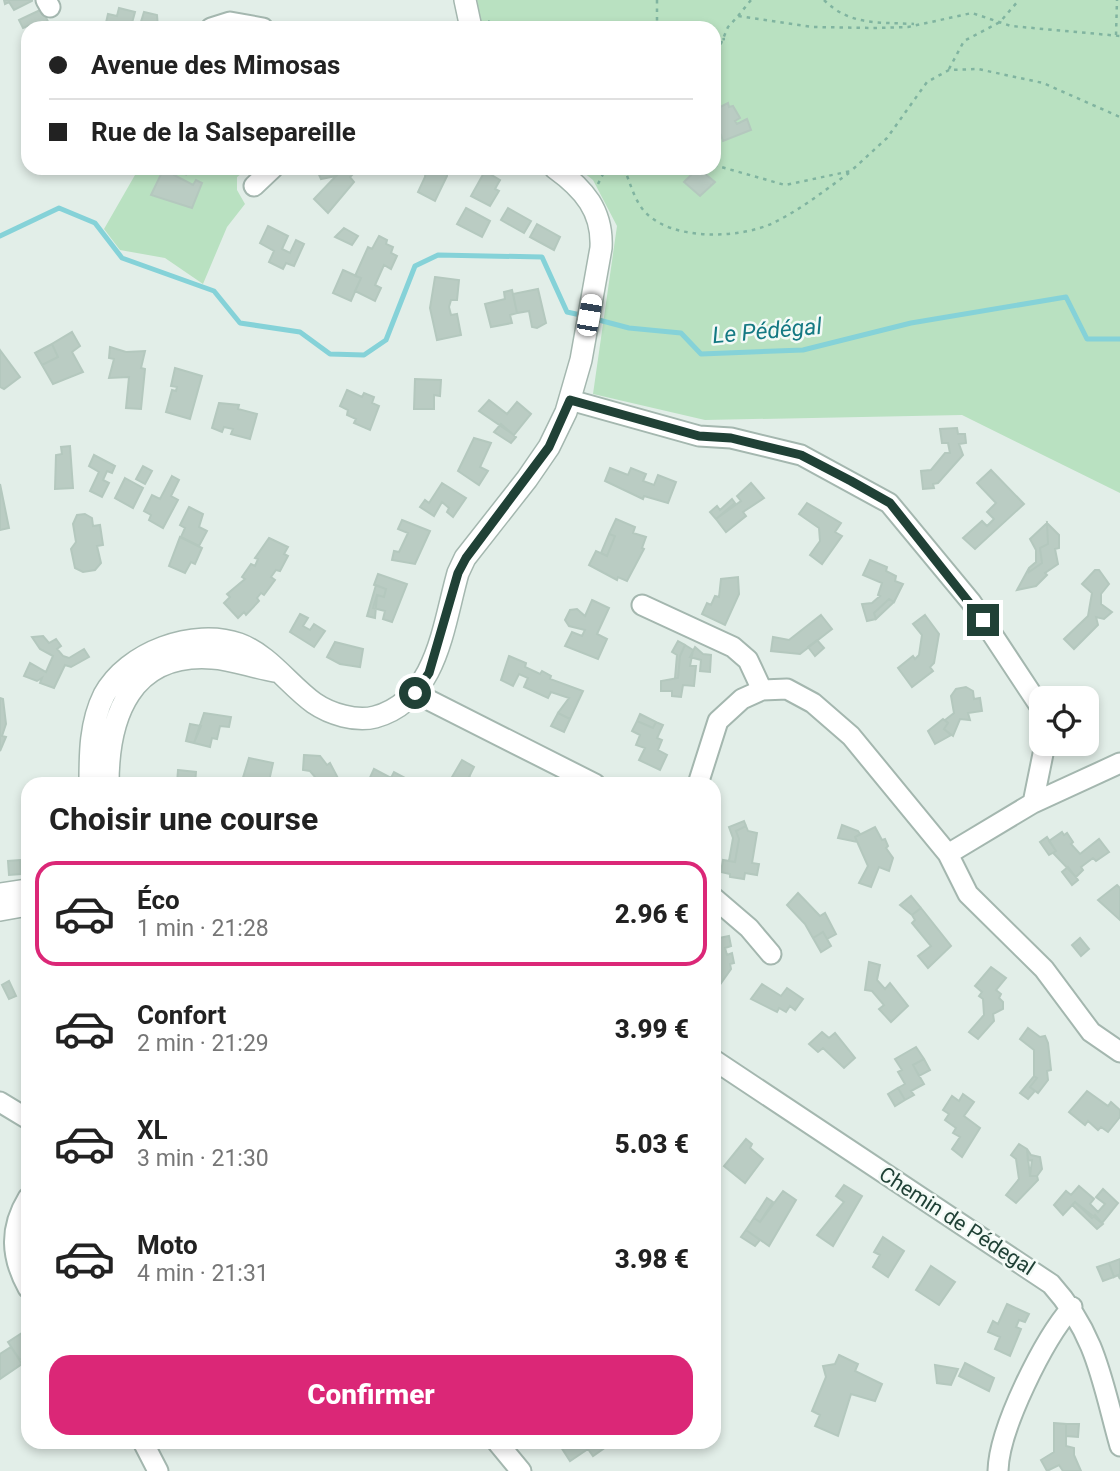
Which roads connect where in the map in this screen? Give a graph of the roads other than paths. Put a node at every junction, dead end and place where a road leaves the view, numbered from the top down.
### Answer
1 (465, 0) edge
2 (470, 21) edge
3 (266, 175) edge
4 (564, 175) edge
5 (254, 186) dead end
6 (570, 400) junction
7 (642, 605) dead end
8 (174, 652) junction
9 (762, 690) junction
10 (1029, 690) edge
11 (415, 693) junction
12 (1043, 756) edge
13 (1120, 763) edge
14 (90, 777) edge
15 (108, 777) edge
16 (581, 777) edge
17 (700, 777) edge
18 (1033, 803) junction
19 (948, 854) junction
20 (21, 891) edge
21 (0, 894) edge
22 (721, 904) edge
23 (21, 906) edge
24 (0, 910) edge
25 (771, 954) dead end
26 (1120, 1052) edge
27 (721, 1065) edge
28 (0, 1102) edge
29 (21, 1115) edge
30 (21, 1214) edge
31 (21, 1273) edge
32 (1072, 1307) junction
33 (1120, 1446) edge
34 (147, 1449) edge
35 (503, 1449) edge
36 (158, 1471) edge
37 (521, 1471) edge
38 (998, 1471) edge

1 - 2 street
3 - 5 street
4 - 6 street
6 - 10 street
6 - 11 street
7 - 9 street
8 - 11 street
8 - 14 street
8 - 15 street
9 - 17 street
9 - 19 street
11 - 16 street
12 - 18 street
13 - 18 street
18 - 19 street
19 - 26 street
20 - 21 street
22 - 25 street
23 - 24 street
27 - 32 street, Chemin de Pédegal
28 - 29 street
30 - 31 street
32 - 33 street, Chemin de Pédegal
32 - 38 street
34 - 36 street
35 - 37 street

